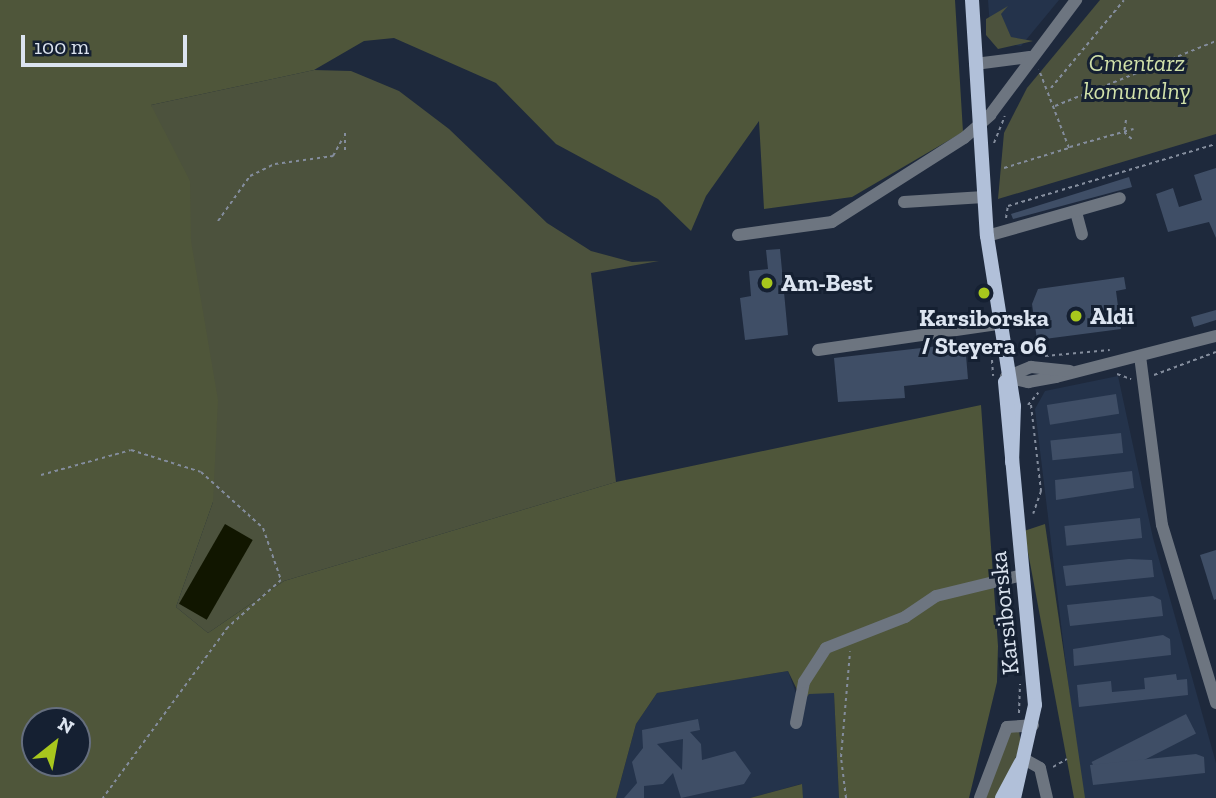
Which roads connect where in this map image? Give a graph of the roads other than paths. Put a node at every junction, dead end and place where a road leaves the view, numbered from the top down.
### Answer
1 (972, 0) edge
2 (1076, 0) edge
3 (1000, 61) junction
4 (1033, 62) junction
5 (975, 64) junction
6 (1012, 82) junction
7 (978, 124) junction
8 (984, 197) junction
9 (1119, 198) dead end
10 (904, 202) dead end
11 (1076, 212) junction
12 (1082, 234) dead end
13 (738, 235) dead end
14 (987, 236) junction
15 (999, 324) junction
16 (1216, 336) edge
17 (818, 351) dead end
18 (1140, 356) junction
19 (1006, 377) junction
20 (1023, 575) junction
21 (1216, 702) edge
22 (796, 723) dead end
23 (1033, 725) junction
24 (1024, 759) junction
25 (979, 798) edge
26 (1002, 798) edge
27 (1014, 798) edge
28 (1047, 798) edge

1 - 5 main road, Karsiborska
2 - 4 street
3 - 4 street
3 - 5 street
3 - 6 street
4 - 6 street
5 - 7 main road, Karsiborska
6 - 7 street
7 - 8 main road, Karsiborska
7 - 13 street
8 - 10 street
8 - 14 main road, Karsiborska
9 - 11 street
11 - 12 street
11 - 14 street
14 - 15 main road, Karsiborska
15 - 17 street
15 - 19 main road, Karsiborska
16 - 18 street
18 - 19 street
18 - 21 street
19 - 20 main road, Karsiborska
20 - 22 street
20 - 23 main road, Karsiborska
23 - 24 main road, Karsiborska
23 - 25 street
24 - 26 main road, Karsiborska
24 - 27 main road, Karsiborska
24 - 28 street

